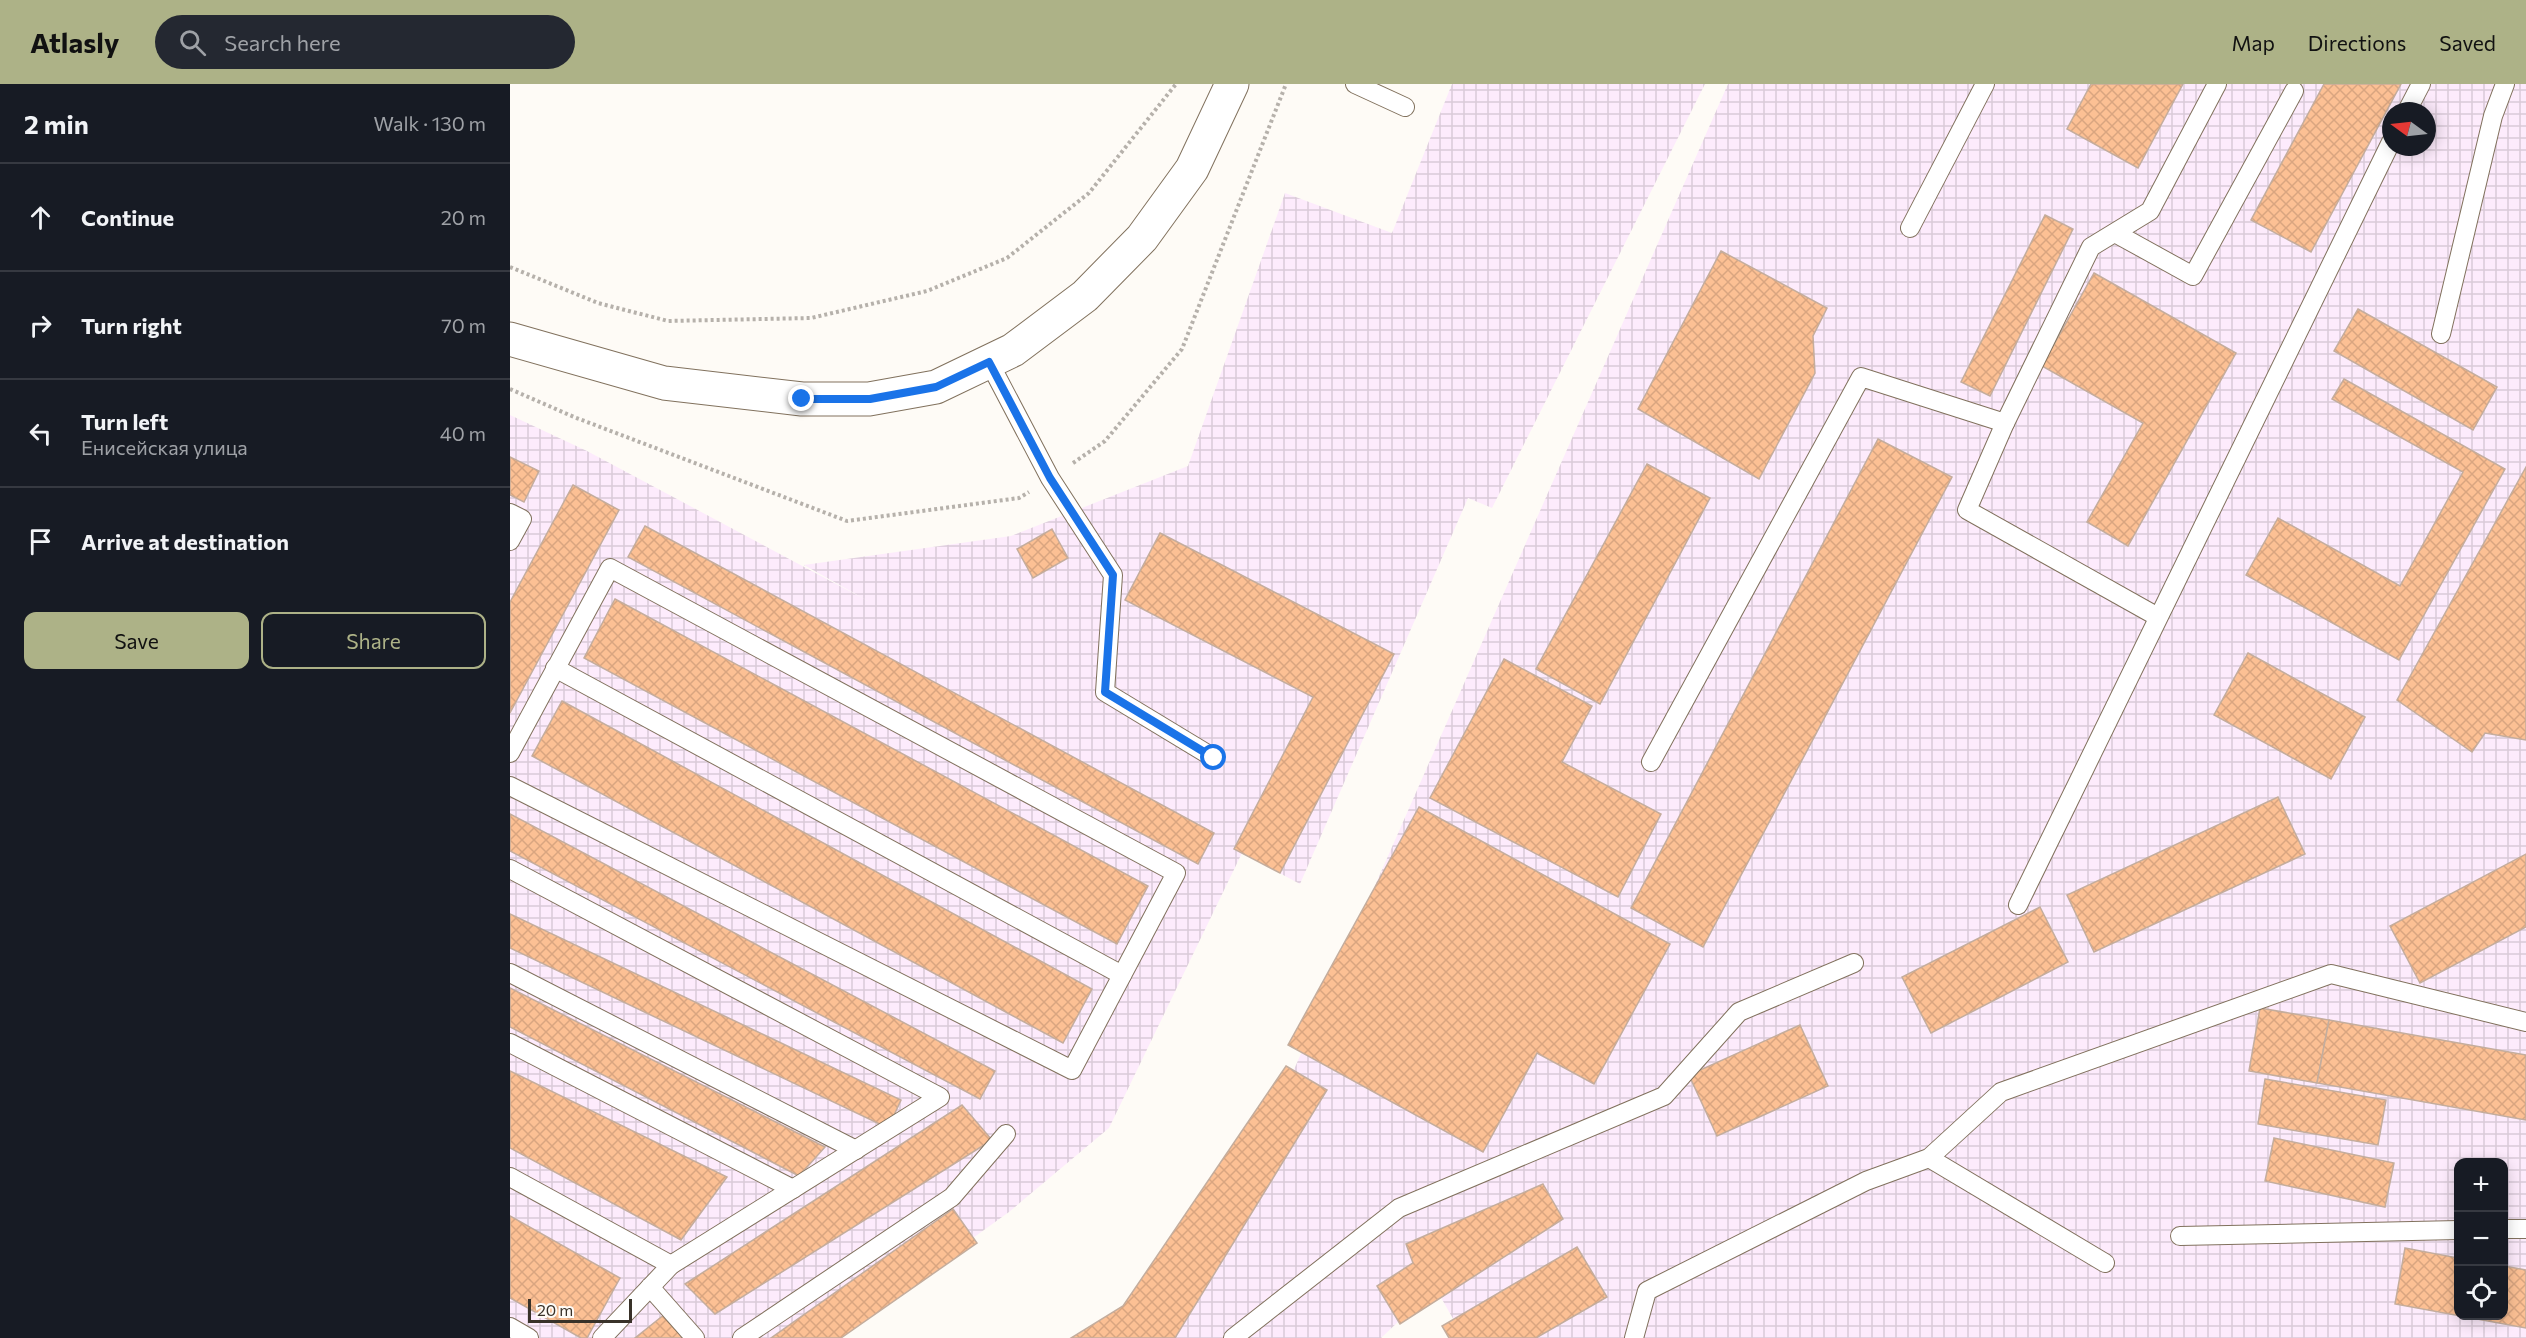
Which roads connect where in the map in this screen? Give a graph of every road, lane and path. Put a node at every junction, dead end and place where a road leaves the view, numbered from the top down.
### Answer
1 (1176, 84) edge
2 (1232, 84) edge
3 (1355, 84) edge
4 (1985, 84) edge
5 (2217, 84) edge
6 (2421, 84) edge
7 (2505, 84) edge
8 (2294, 91) dead end
9 (2412, 102) edge
10 (1405, 107) dead end
11 (2384, 156) edge
12 (1910, 228) dead end
13 (2115, 233) junction
14 (510, 267) edge
15 (2441, 334) dead end
16 (510, 339) edge
17 (989, 362) junction
18 (2005, 423) junction
19 (510, 513) edge
20 (510, 541) edge
21 (2158, 617) junction
22 (555, 668) junction
23 (510, 753) edge
24 (1214, 758) dead end
25 (1651, 762) dead end
26 (510, 786) edge
27 (510, 868) edge
28 (2018, 905) dead end
29 (1854, 963) dead end
30 (510, 973) edge
31 (1122, 975) junction
32 (2526, 1022) edge
33 (510, 1043) edge
34 (1006, 1134) dead end
35 (856, 1150) junction
36 (1929, 1158) junction
37 (510, 1177) edge
38 (792, 1189) junction
39 (2508, 1229) edge
40 (2526, 1229) edge
41 (2454, 1230) edge
42 (2180, 1236) dead end
43 (2106, 1263) dead end
44 (671, 1266) junction
45 (650, 1287) junction
46 (510, 1328) edge
47 (529, 1338) edge
48 (602, 1338) edge
49 (695, 1338) edge
50 (742, 1338) edge
51 (1233, 1338) edge
52 (1634, 1338) edge

1 - 14 path
2 - 17 street
3 - 10 lane
4 - 12 lane
5 - 13 lane
6 - 9 lane
7 - 15 lane
8 - 13 lane
11 - 21 lane
13 - 18 lane
16 - 17 street
17 - 24 lane
18 - 21 lane
18 - 25 lane
19 - 20 lane
21 - 28 lane
22 - 23 lane
22 - 31 lane
22 - 31 lane
26 - 31 lane
27 - 35 lane
29 - 51 lane
30 - 35 lane
32 - 36 lane
33 - 38 lane
34 - 50 lane
35 - 38 lane
36 - 43 lane
36 - 52 lane
37 - 44 lane
38 - 44 lane
39 - 40 lane
41 - 42 lane
44 - 45 lane
45 - 48 lane
45 - 49 lane
46 - 47 lane

